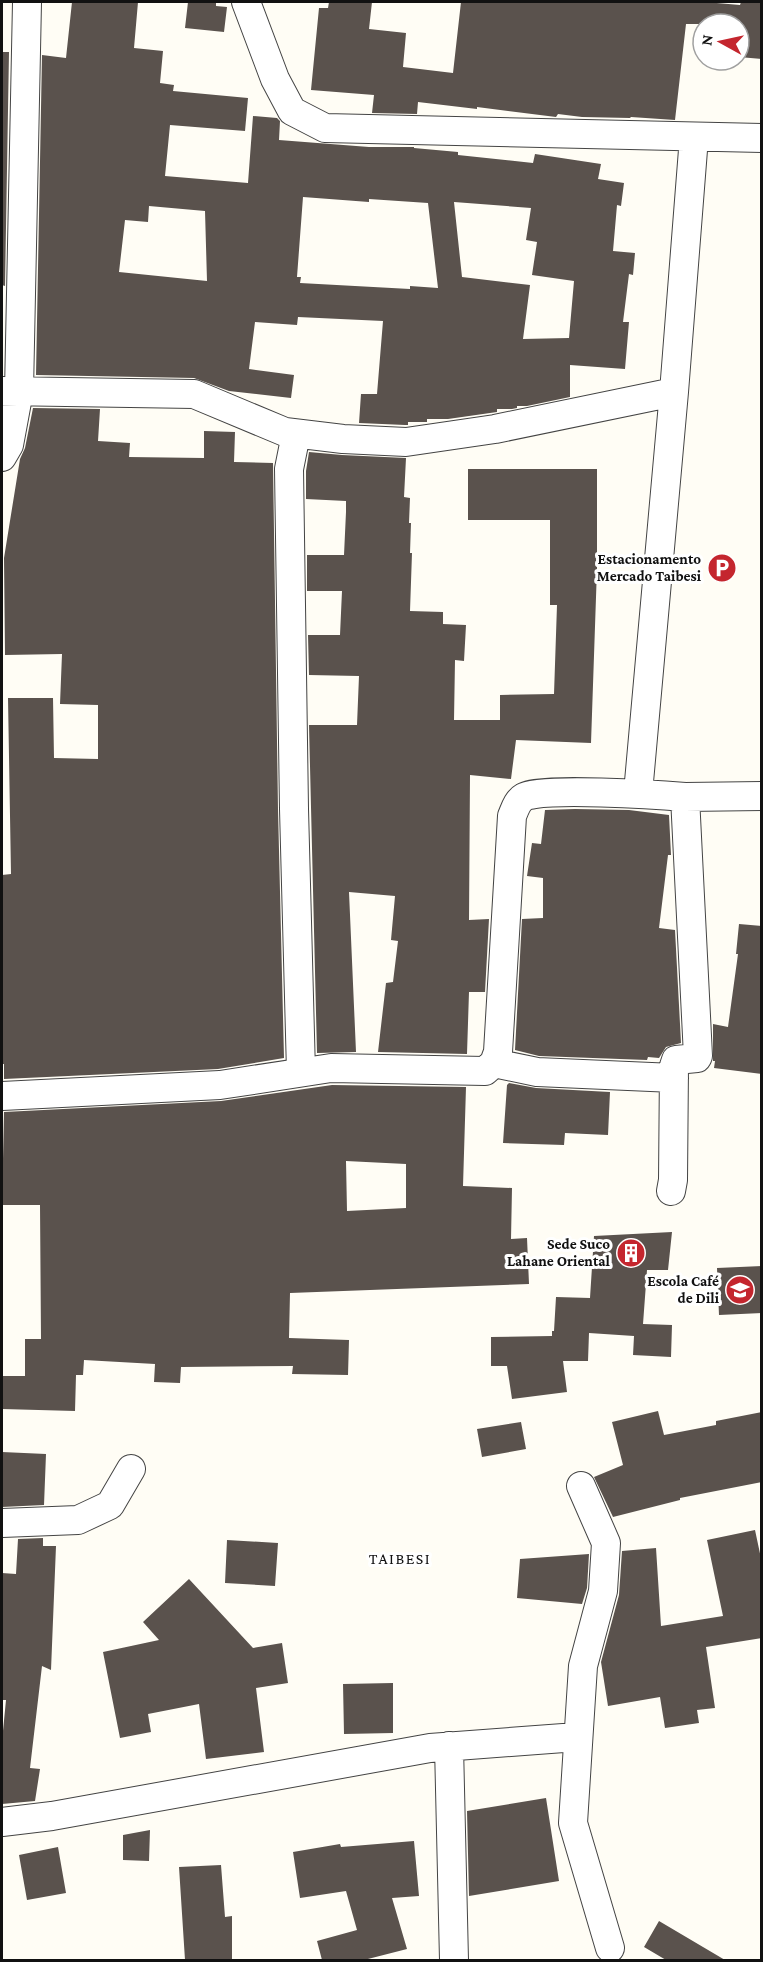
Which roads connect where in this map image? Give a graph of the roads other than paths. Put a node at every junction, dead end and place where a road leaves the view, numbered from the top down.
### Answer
1 (27, 2) edge
2 (246, 2) edge
3 (694, 137) junction
4 (762, 138) edge
5 (10, 391) edge
6 (674, 392) junction
7 (296, 434) junction
8 (2, 457) edge
9 (638, 793) junction
10 (685, 796) junction
11 (762, 796) edge
12 (494, 1063) junction
13 (301, 1072) junction
14 (674, 1078) junction
15 (2, 1096) edge
16 (671, 1191) dead end
17 (131, 1469) dead end
18 (581, 1486) dead end
19 (2, 1523) edge
20 (577, 1737) junction
21 (449, 1746) junction
22 (2, 1822) edge
23 (610, 1948) dead end
24 (454, 1960) edge

1 - 5 street
2 - 3 street
3 - 4 street
3 - 6 street
5 - 7 street
5 - 8 street
6 - 7 street
6 - 9 street
7 - 13 street
9 - 10 street
9 - 12 street
10 - 11 street
10 - 14 street
12 - 13 street
12 - 14 street
13 - 15 street
14 - 16 street
17 - 19 street
18 - 20 street
20 - 21 street
20 - 23 street
21 - 22 street
21 - 24 street

